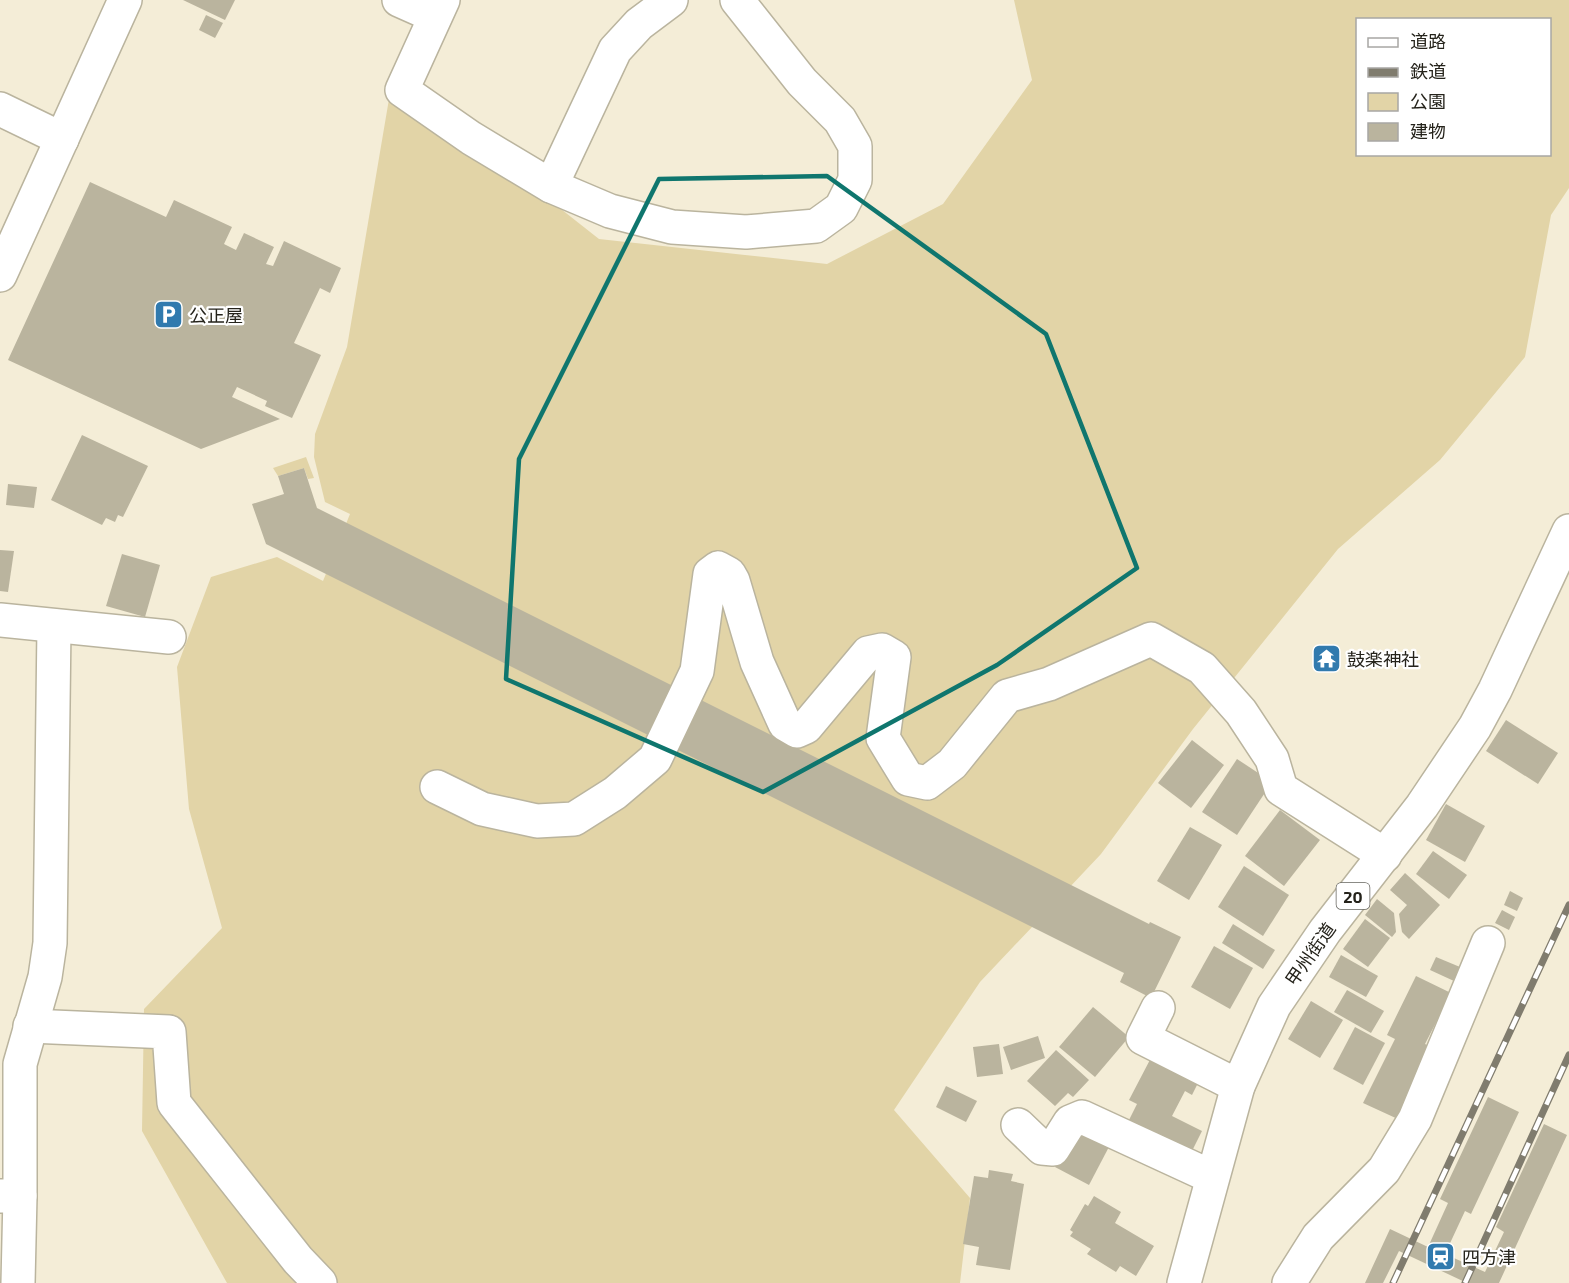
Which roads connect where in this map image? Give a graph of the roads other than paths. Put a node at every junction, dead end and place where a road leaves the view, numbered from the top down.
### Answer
1 (125, 0) edge
2 (399, 0) edge
3 (671, 0) edge
4 (737, 0) edge
5 (439, 8) edge
6 (0, 109) edge
7 (62, 139) junction
8 (551, 186) junction
9 (0, 275) edge
10 (1569, 531) edge
11 (0, 620) edge
12 (54, 626) junction
13 (169, 637) dead end
14 (438, 787) dead end
15 (1385, 855) junction
16 (1488, 943) dead end
17 (1158, 1008) dead end
18 (30, 1026) junction
19 (1238, 1086) junction
20 (1018, 1125) dead end
21 (1212, 1177) junction
22 (10, 1196) edge
23 (18, 1283) edge
24 (320, 1283) edge
25 (1184, 1283) edge
26 (1289, 1283) edge

1 - 7 main road
2 - 5 main road
3 - 8 main road
4 - 8 main road
5 - 8 main road
6 - 7 main road
7 - 9 main road
10 - 15 main road, 甲州街道 / 20
11 - 12 main road
12 - 13 main road
12 - 18 main road
14 - 15 main road
15 - 19 main road, 甲州街道 / 20
16 - 26 main road
17 - 19 main road
18 - 22 main road
18 - 24 main road
19 - 21 main road, 甲州街道 / 20
20 - 21 main road
21 - 25 main road, 甲州街道 / 20
22 - 23 main road

